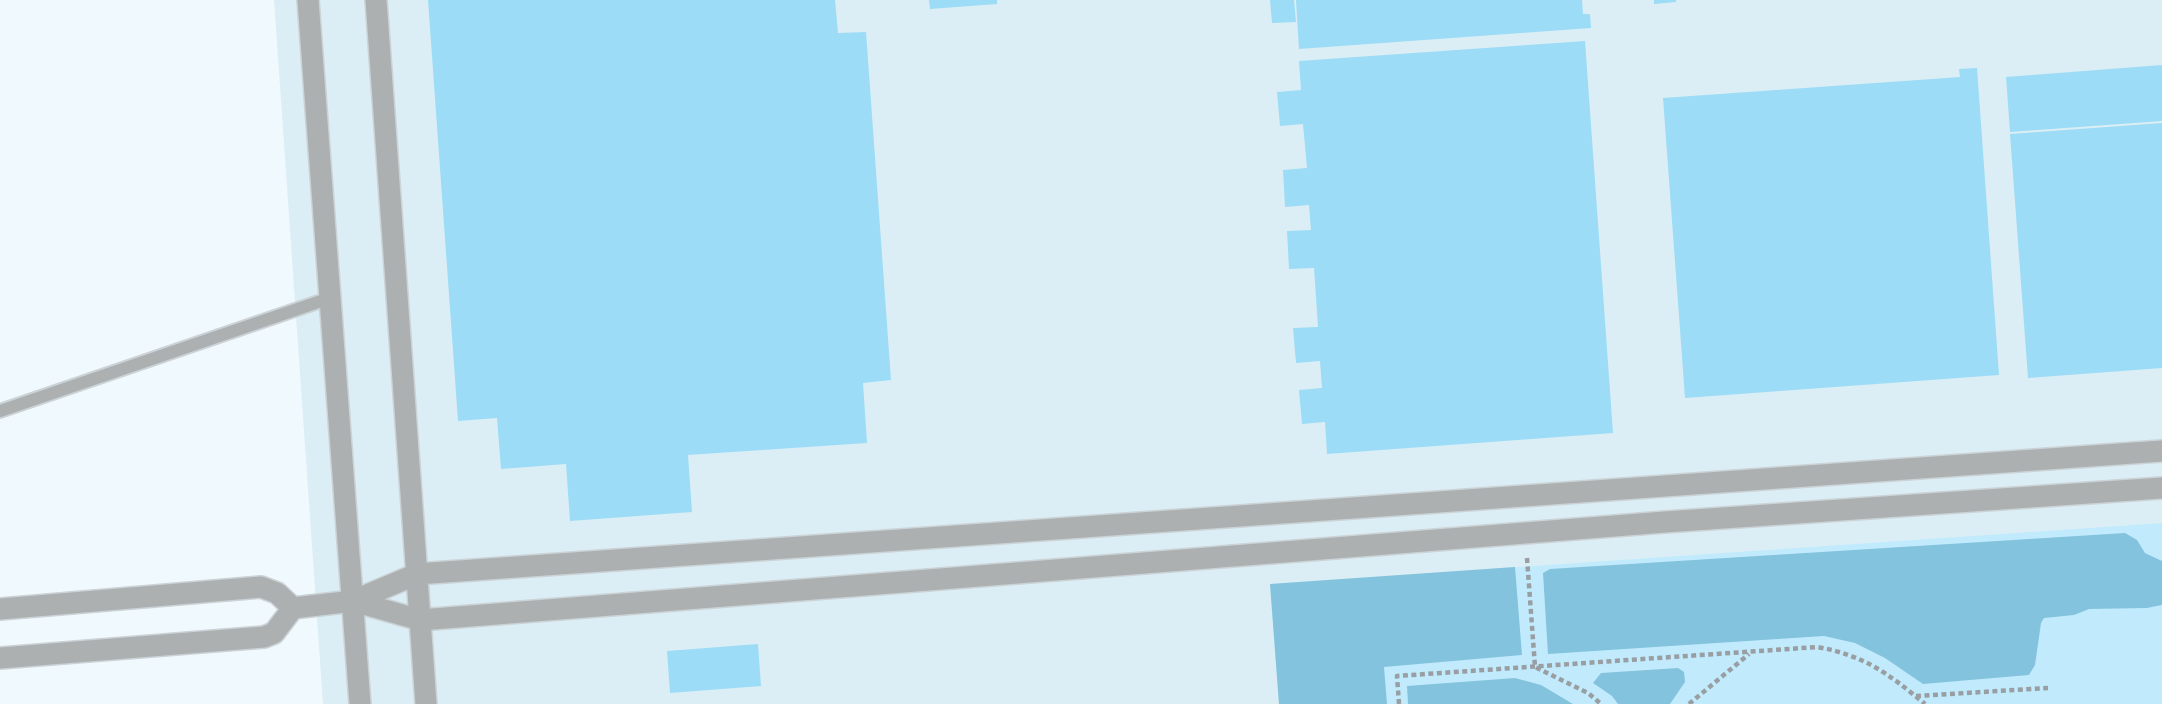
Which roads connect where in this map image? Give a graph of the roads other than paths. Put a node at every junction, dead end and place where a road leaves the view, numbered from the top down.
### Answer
1 (308, 0) edge
2 (376, 0) edge
3 (330, 298) junction
4 (0, 411) edge
5 (2162, 452) edge
6 (2162, 488) edge
7 (417, 574) junction
8 (353, 601) junction
9 (293, 608) junction
10 (0, 609) edge
11 (420, 620) junction
12 (0, 658) edge
13 (360, 704) edge
14 (426, 704) edge

1 - 3 street
2 - 7 street
3 - 4 lane
3 - 8 street
5 - 7 street
6 - 11 street
7 - 8 street
7 - 11 street
8 - 9 street
8 - 11 street
8 - 13 street
9 - 10 street
9 - 12 street
11 - 14 street

